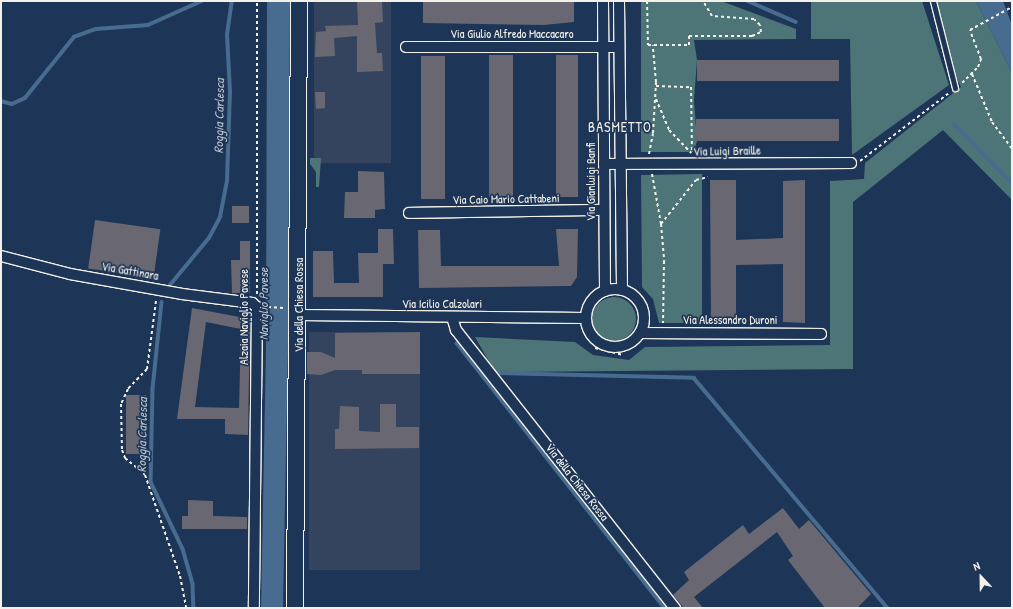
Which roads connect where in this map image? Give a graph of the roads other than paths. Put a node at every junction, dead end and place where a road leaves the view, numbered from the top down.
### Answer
1 (299, 1) edge
2 (603, 1) edge
3 (619, 1) edge
4 (933, 1) edge
5 (406, 47) dead end
6 (604, 47) junction
7 (619, 47) junction
8 (955, 88) road end
9 (604, 164) junction
10 (621, 164) junction
11 (851, 164) dead end
12 (604, 210) junction
13 (409, 213) dead end
14 (1, 256) edge
15 (622, 290) junction
16 (605, 291) junction
17 (255, 305) joint
18 (299, 316) junction
19 (452, 317) junction
20 (585, 318) junction
21 (640, 333) junction
22 (820, 334) dead end
23 (254, 608) edge
24 (295, 608) edge
25 (675, 608) edge

1 - 18 main road, Via della Chiesa Rossa
2 - 6 street, Via Gianluigi Banfi
3 - 7 street
4 - 8 lane
5 - 6 street, Via Giulio Alfredo Maccacaro
6 - 7 street, Via Giulio Alfredo Maccacaro
6 - 9 street, Via Gianluigi Banfi
7 - 10 street
9 - 10 street, Via Luigi Braille
9 - 12 street, Via Gianluigi Banfi
10 - 11 street, Via Luigi Braille
10 - 15 street
12 - 13 street, Via Caio Mario Cattabeni
12 - 16 street, Via Gianluigi Banfi
14 - 17 street, Via Gattinara
15 - 16 street
15 - 21 street
16 - 20 street
17 - 23 street, Alzaia Naviglio Pavese
18 - 19 street, Via Icilio Calzolari
18 - 24 main road, Via della Chiesa Rossa
19 - 20 street, Via Icilio Calzolari
19 - 25 street, Via della Chiesa Rossa
20 - 21 street
21 - 22 street, Via Alessandro Duroni

